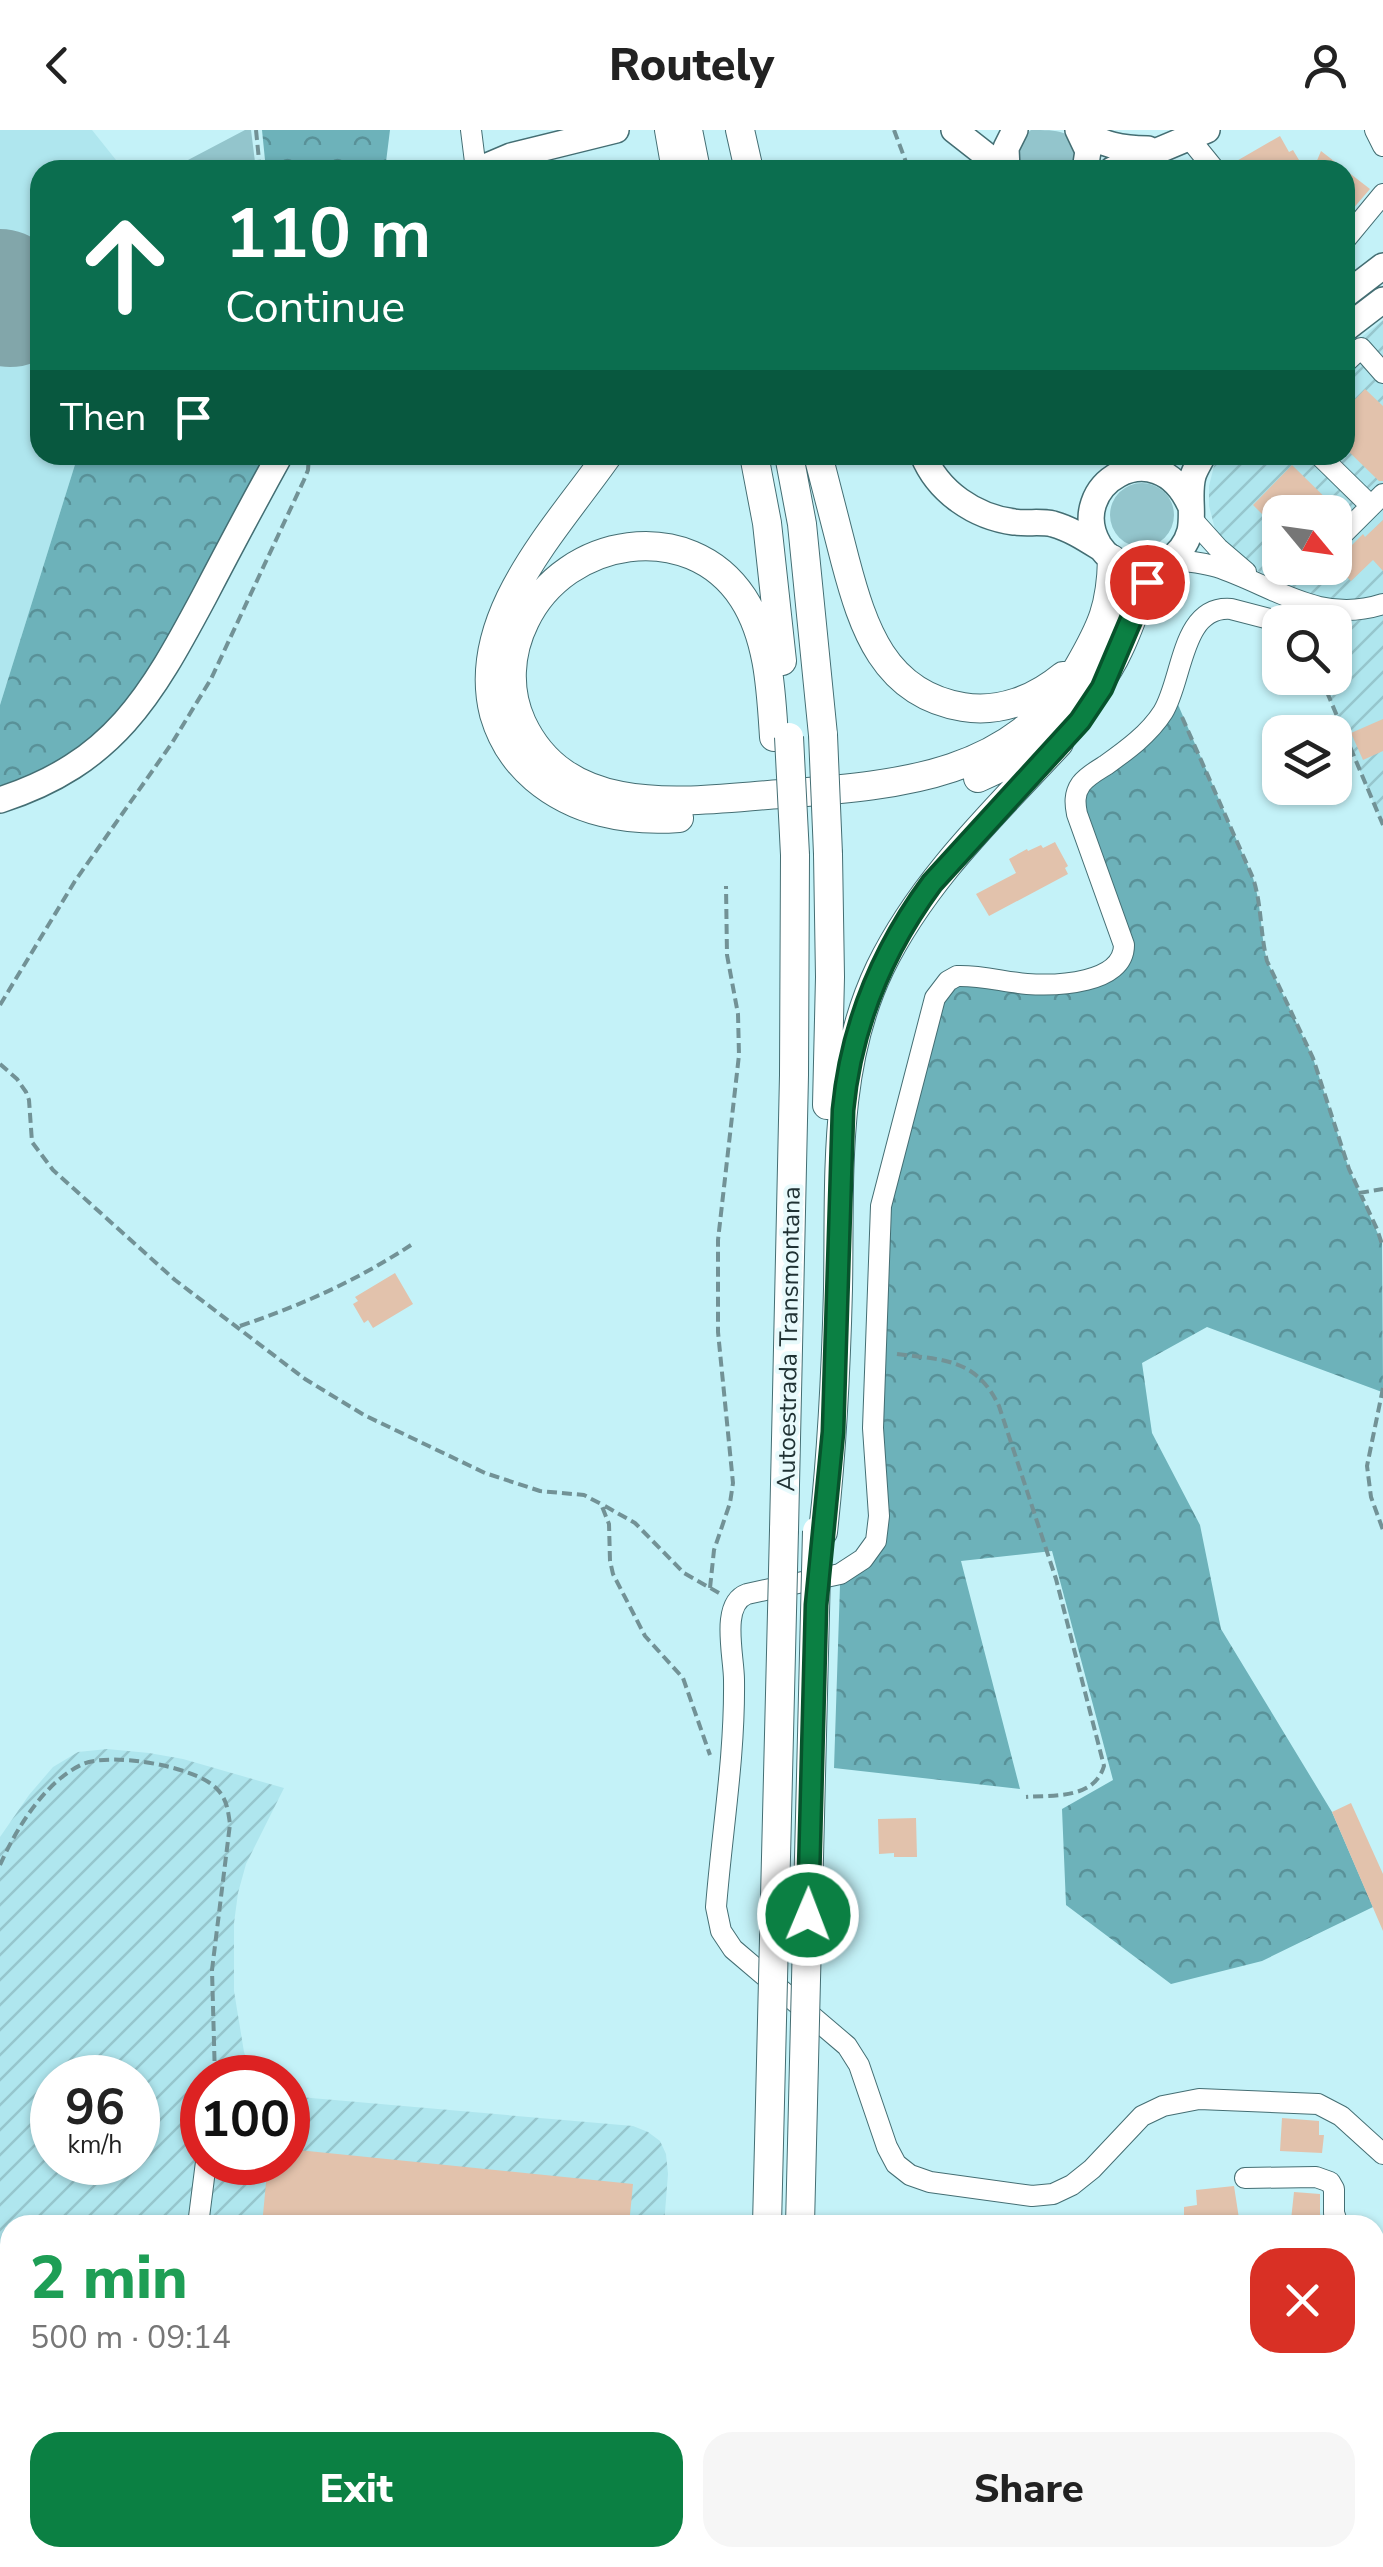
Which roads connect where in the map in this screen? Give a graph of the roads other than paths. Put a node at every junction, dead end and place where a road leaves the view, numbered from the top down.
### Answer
1 (471, 130) edge
2 (616, 130) edge
3 (669, 130) edge
4 (688, 130) edge
5 (724, 130) edge
6 (740, 130) edge
7 (954, 130) edge
8 (1015, 130) edge
9 (1079, 130) edge
10 (1375, 130) edge
11 (1198, 134) edge
12 (1383, 146) edge
13 (1158, 149) junction
14 (476, 160) edge
15 (501, 160) edge
16 (674, 160) edge
17 (694, 160) edge
18 (730, 160) edge
19 (746, 160) edge
20 (993, 160) edge
21 (1005, 160) edge
22 (1087, 160) edge
23 (1134, 160) edge
24 (1210, 160) edge
25 (1383, 194) edge
26 (1355, 228) edge
27 (1383, 266) edge
28 (1355, 287) edge
29 (1383, 300) edge
30 (1355, 335) edge
31 (1355, 340) edge
32 (1383, 373) edge
33 (275, 465) edge
34 (601, 465) edge
35 (756, 465) edge
36 (791, 465) edge
37 (821, 465) edge
38 (928, 465) edge
39 (1138, 465) edge
40 (1198, 465) edge
41 (1332, 465) edge
42 (1132, 469) junction
43 (1100, 489) junction
44 (1377, 500) edge
45 (1190, 512) junction
46 (1050, 523) junction
47 (1352, 525) edge
48 (1107, 554) junction
49 (1164, 562) junction
50 (1268, 588) junction
51 (1383, 604) edge
52 (1310, 605) edge
53 (1352, 616) edge
54 (1262, 617) edge
55 (1099, 659) junction
56 (782, 737) junction
57 (0, 800) edge
58 (820, 1532) junction
59 (1383, 2154) edge
60 (1246, 2178) dead end
61 (203, 2185) edge
62 (199, 2215) edge
63 (767, 2215) edge
64 (800, 2215) edge
65 (1335, 2215) edge

1 - 14 street
2 - 15 main road
3 - 16 highway
4 - 17 highway
5 - 18 highway
6 - 19 highway
7 - 20 main road
8 - 21 main road
9 - 13 main road
9 - 22 main road
10 - 12 street
11 - 13 main road
11 - 24 street
13 - 23 main road
25 - 26 street
27 - 28 main road
29 - 30 main road
31 - 32 street
33 - 57 main road
34 - 55 highway
35 - 56 highway, Autoestrada Transmontana
36 - 58 highway, Autoestrada Transmontana, bridge
37 - 55 highway
38 - 46 main road
39 - 42 main road
40 - 45 main road
41 - 44 street
42 - 43 main road
42 - 45 main road
43 - 46 main road
43 - 48 main road
44 - 47 street
45 - 49 main road
45 - 50 street
46 - 48 main road
48 - 49 main road
48 - 55 highway
49 - 50 street
49 - 55 highway
50 - 52 street
51 - 53 street
54 - 59 street
55 - 56 highway
55 - 58 highway
56 - 63 highway, Autoestrada Transmontana, bridge
58 - 64 highway, Autoestrada Transmontana, bridge
60 - 65 street
61 - 62 street

